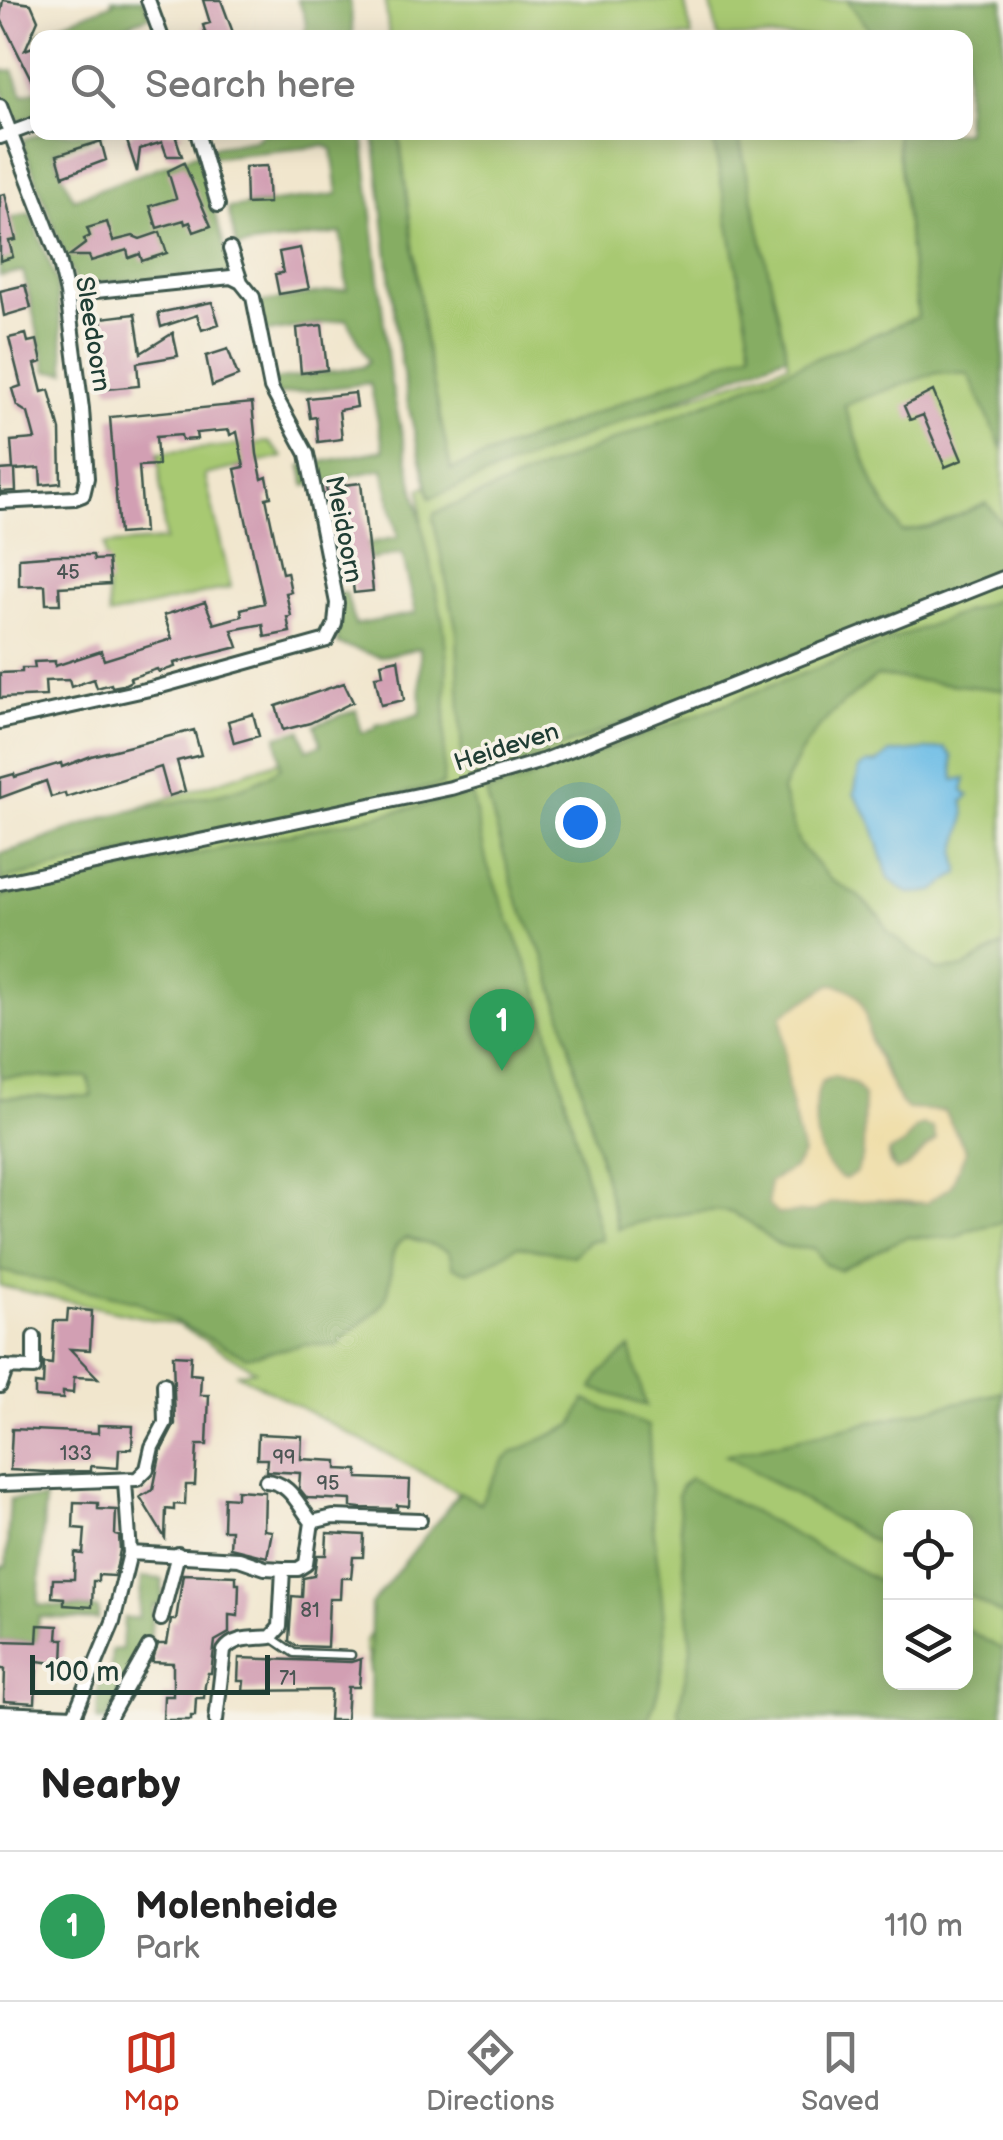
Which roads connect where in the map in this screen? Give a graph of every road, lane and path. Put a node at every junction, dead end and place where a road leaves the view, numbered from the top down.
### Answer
1 (148, 0) edge
2 (159, 30) edge
3 (0, 106) edge
4 (30, 125) edge
5 (5, 135) edge
6 (200, 140) edge
7 (218, 205) dead end
8 (230, 249) dead end
9 (241, 282) junction
10 (66, 294) junction
11 (0, 502) edge
12 (1003, 578) edge
13 (0, 722) edge
14 (0, 883) edge
15 (34, 1337) dead end
16 (3, 1367) edge
17 (164, 1384) dead end
18 (0, 1386) edge
19 (266, 1481) dead end
20 (125, 1482) junction
21 (0, 1484) edge
22 (420, 1520) dead end
23 (312, 1522) junction
24 (130, 1553) junction
25 (178, 1554) junction
26 (283, 1570) junction
27 (162, 1619) dead end
28 (270, 1637) junction
29 (150, 1647) dead end
30 (351, 1655) dead end
31 (0, 1713) edge
32 (76, 1718) edge
33 (108, 1720) edge
34 (216, 1720) edge

1 - 2 street
3 - 5 street, Sleedoorn
4 - 5 street
5 - 10 street, Sleedoorn
6 - 7 street
8 - 9 street, Meidoorn
9 - 10 street
9 - 13 street, Meidoorn
10 - 11 street, Sleedoorn
12 - 14 street, Heideven
15 - 16 street
16 - 18 street
17 - 20 street
19 - 23 street
20 - 21 street
20 - 24 street
22 - 23 street
23 - 26 street
24 - 25 street
24 - 32 street
25 - 26 street
25 - 27 street
26 - 28 street
28 - 30 lane
28 - 34 street
29 - 33 street
31 - 32 street

